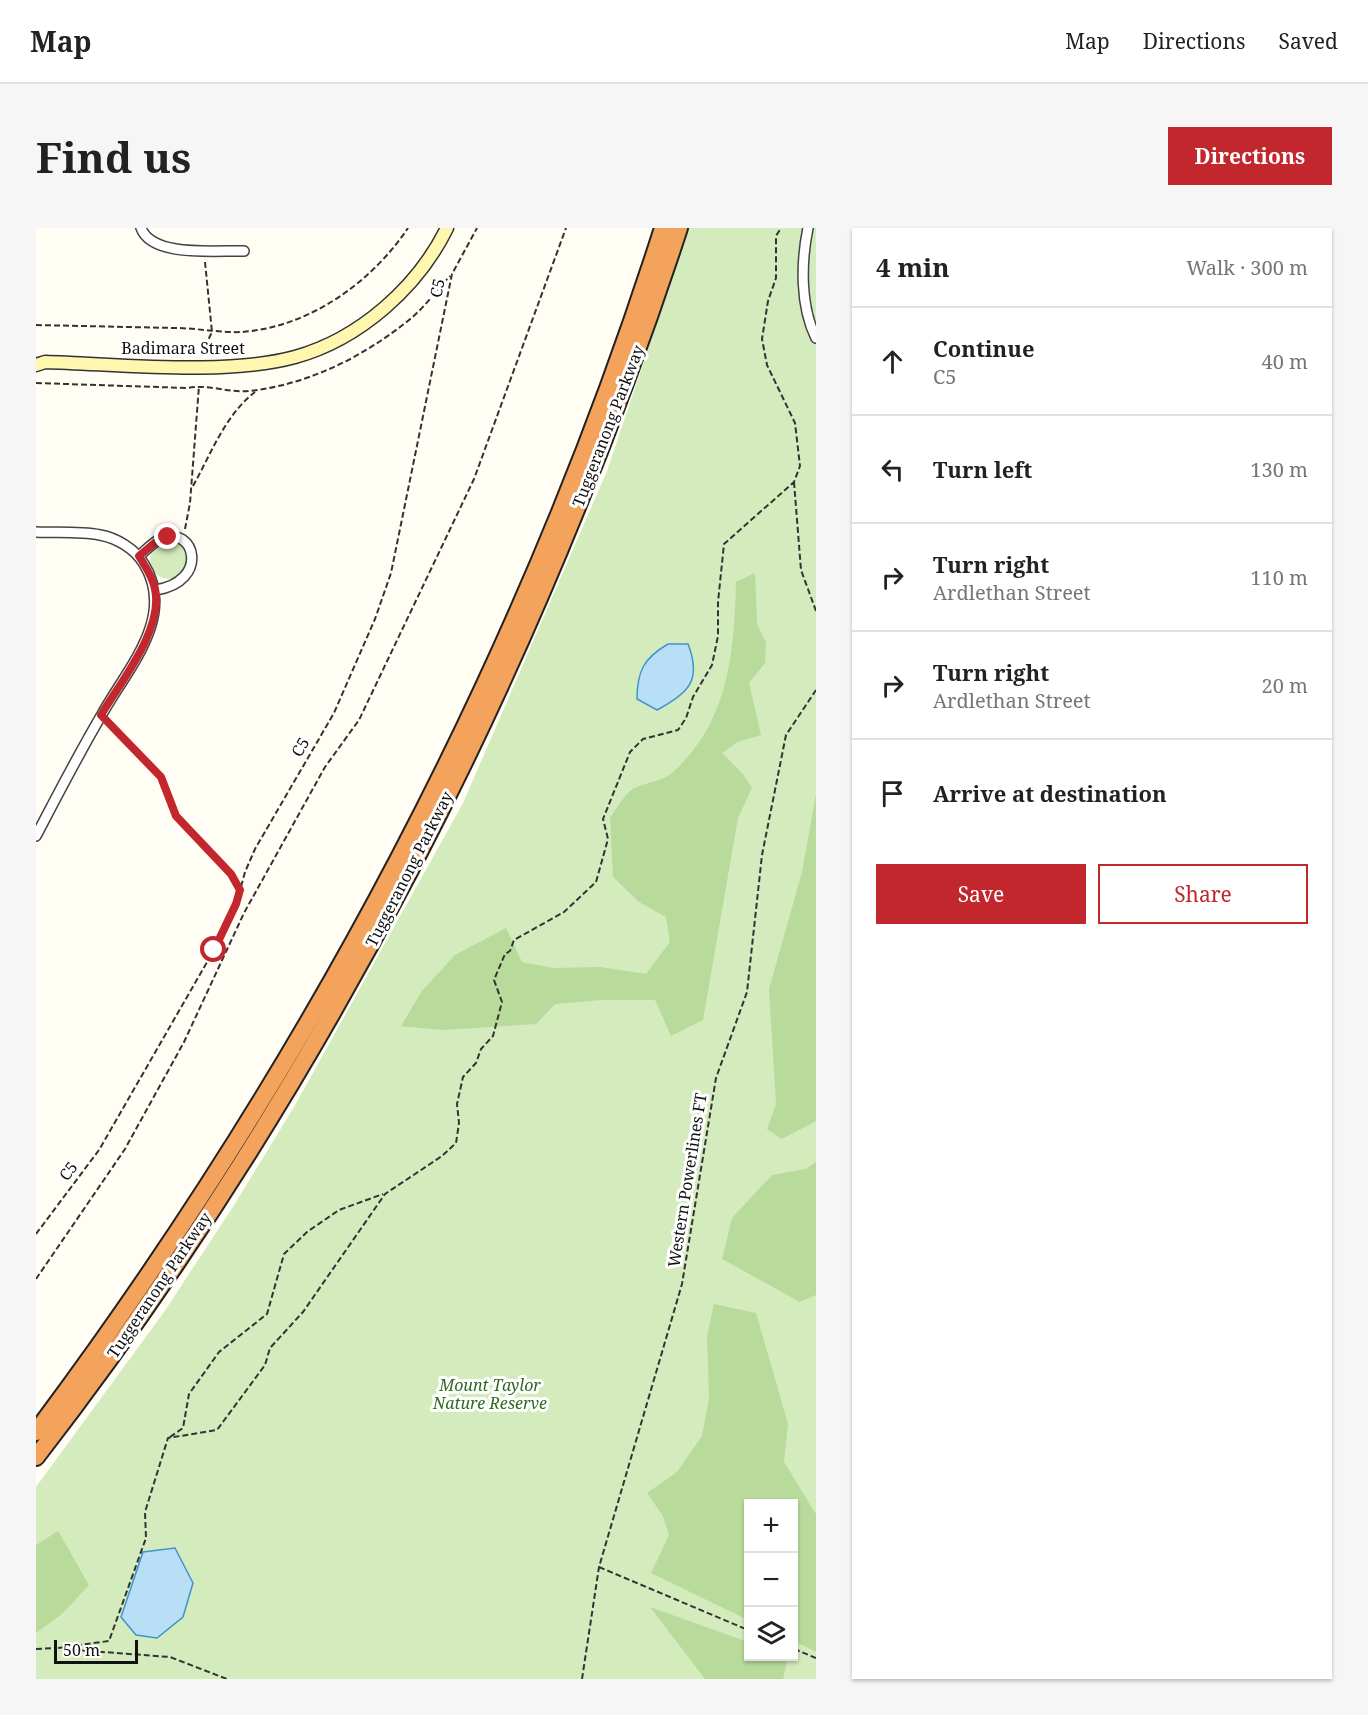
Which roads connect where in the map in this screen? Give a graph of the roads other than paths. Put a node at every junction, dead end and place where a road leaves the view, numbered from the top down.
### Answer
1 (141, 228) edge
2 (447, 228) edge
3 (663, 228) edge
4 (679, 228) edge
5 (808, 228) edge
6 (244, 251) dead end
7 (816, 338) edge
8 (39, 362) edge
9 (36, 532) edge
10 (139, 556) junction
11 (156, 590) junction
12 (36, 836) edge
13 (36, 1432) edge
14 (36, 1456) edge

1 - 6 street
2 - 8 main road, Badimara Street
3 - 13 highway, Tuggeranong Parkway
4 - 14 highway, Tuggeranong Parkway
5 - 7 street
9 - 10 street
10 - 11 street
10 - 11 street
11 - 12 street

